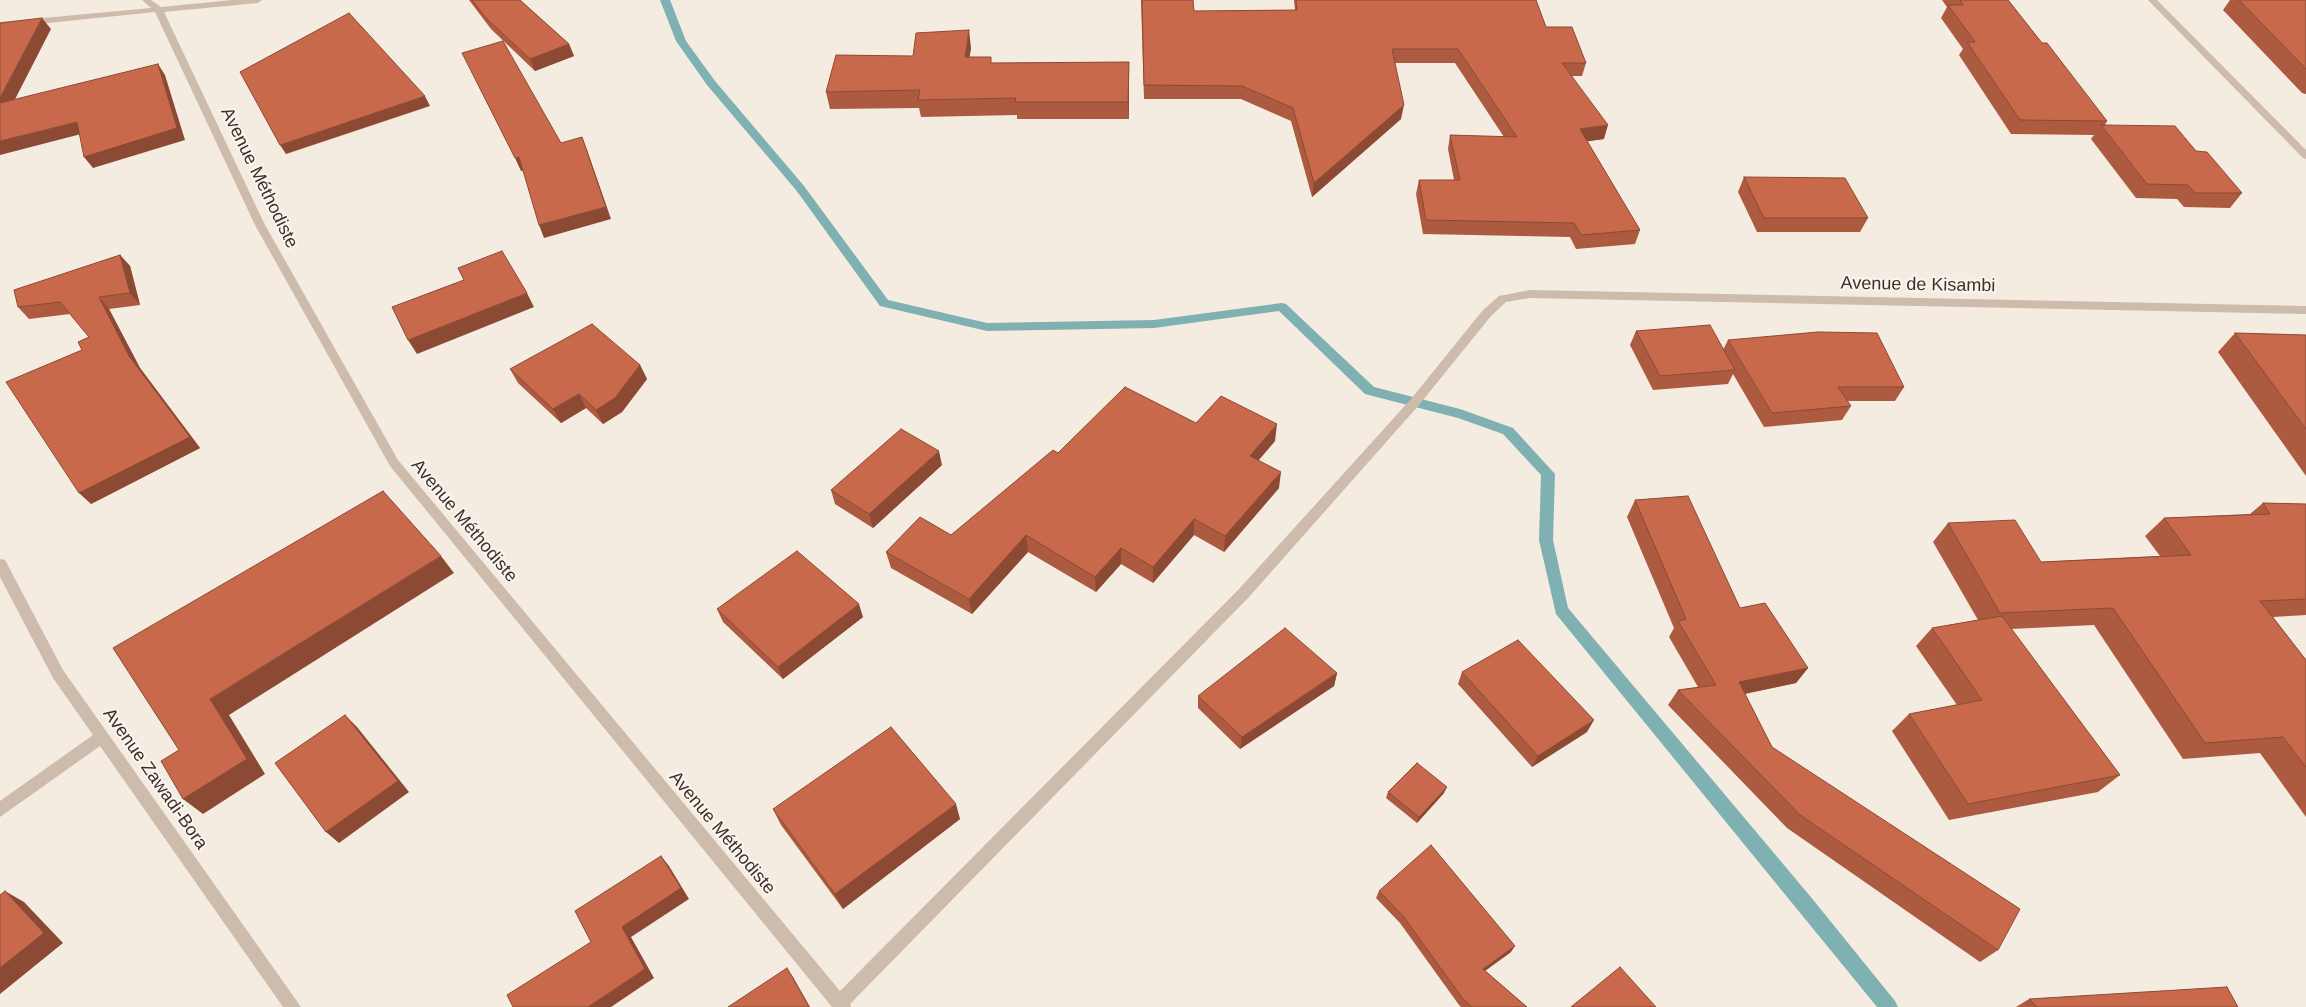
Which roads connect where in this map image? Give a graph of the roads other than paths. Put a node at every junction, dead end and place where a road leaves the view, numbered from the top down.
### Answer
1 (146, 0) edge
2 (258, 0) edge
3 (2152, 0) edge
4 (158, 9) junction
5 (0, 24) edge
6 (2306, 156) edge
7 (2306, 310) edge
8 (0, 564) edge
9 (102, 736) junction
10 (0, 810) edge
11 (841, 1005) edge
12 (293, 1007) edge

1 - 4 street, Avenue Méthodiste
2 - 4 street
3 - 6 street
4 - 5 street
4 - 11 street, Avenue Méthodiste
7 - 11 street, Avenue de Kisambi
8 - 9 street, Avenue Zawadi-Bora
9 - 10 street
9 - 12 street, Avenue Zawadi-Bora

